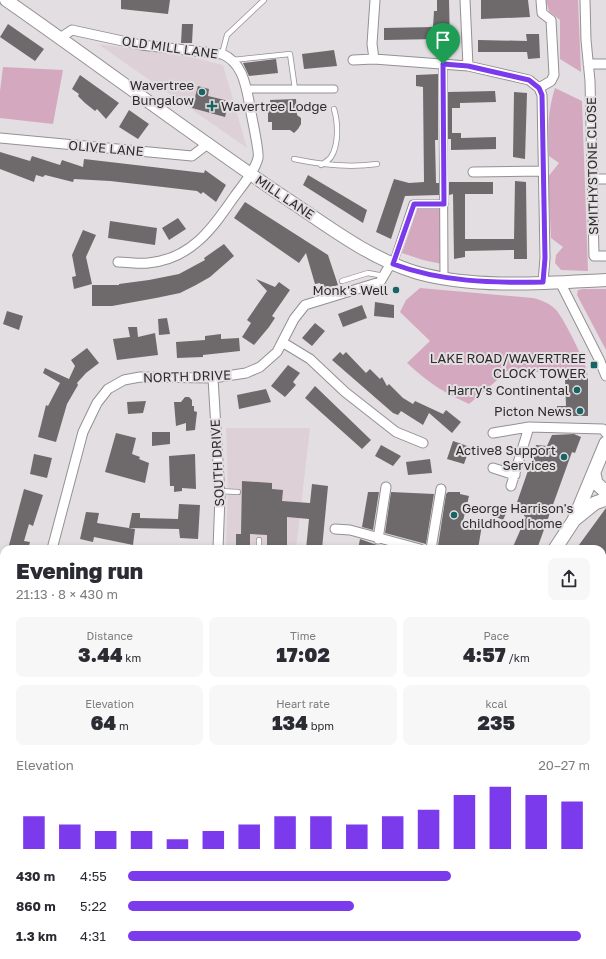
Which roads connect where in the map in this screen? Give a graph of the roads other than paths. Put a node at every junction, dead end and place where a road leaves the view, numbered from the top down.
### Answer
1 (6, 0) edge
2 (264, 0) edge
3 (375, 0) edge
4 (465, 0) edge
5 (542, 0) edge
6 (585, 0) edge
7 (60, 38) junction
8 (222, 54) junction
9 (374, 59) junction
10 (233, 60) junction
11 (353, 60) dead end
12 (443, 64) junction
13 (588, 64) junction
14 (606, 64) edge
15 (468, 66) junction
16 (539, 88) junction
17 (246, 89) junction
18 (295, 89) junction
19 (334, 89) dead end
20 (334, 109) dead end
21 (0, 138) edge
22 (209, 143) junction
23 (294, 159) dead end
24 (377, 164) dead end
25 (321, 165) junction
26 (543, 171) junction
27 (473, 172) dead end
28 (250, 174) junction
29 (593, 179) junction
30 (606, 179) edge
31 (444, 204) junction
32 (606, 256) edge
33 (118, 262) dead end
34 (392, 263) junction
35 (384, 276) junction
36 (444, 278) junction
37 (342, 280) dead end
38 (606, 280) edge
39 (543, 282) junction
40 (560, 282) junction
41 (282, 342) junction
42 (606, 376) edge
43 (213, 378) junction
44 (529, 427) junction
45 (493, 433) dead end
46 (606, 433) edge
47 (423, 442) dead end
48 (606, 444) edge
49 (493, 468) dead end
50 (594, 474) junction
51 (515, 475) junction
52 (511, 486) dead end
53 (386, 487) dead end
54 (441, 489) dead end
55 (220, 491) junction
56 (238, 492) dead end
57 (606, 492) edge
58 (606, 500) edge
59 (574, 520) junction
60 (335, 530) dead end
61 (378, 539) junction
62 (260, 540) dead end
63 (53, 545) edge
64 (218, 545) edge
65 (259, 545) edge
66 (401, 545) edge
67 (432, 545) edge
68 (558, 545) edge

1 - 7 street, MILL LANE
2 - 8 lane
3 - 9 street
4 - 15 street
5 - 16 street
6 - 13 street, SMITHYSTONE CLOSE
7 - 8 street, OLD MILL LANE
7 - 22 street, MILL LANE
8 - 10 street, OLD MILL LANE
9 - 11 street
9 - 12 street
10 - 17 street, OLD MILL LANE
10 - 18 lane
12 - 15 street
12 - 31 street
13 - 14 street
13 - 29 street, SMITHYSTONE CLOSE
15 - 16 street
16 - 26 street
17 - 18 street
17 - 28 street, OLD MILL LANE
18 - 19 street
20 - 25 lane
21 - 22 street, OLIVE LANE
22 - 28 street, MILL LANE
23 - 25 lane
24 - 25 lane
26 - 27 street
26 - 39 street
28 - 33 street, OLD MILL LANE
28 - 34 street, MILL LANE
29 - 30 street
29 - 32 street, SMITHYSTONE CLOSE
31 - 34 street
31 - 36 street
34 - 35 street
34 - 36 street, MILL LANE
35 - 37 lane
35 - 41 street, NORTH DRIVE
36 - 39 street, MILL LANE
38 - 40 street, MILL LANE
39 - 40 street, MILL LANE
40 - 42 street
41 - 43 street, NORTH DRIVE
41 - 47 street
43 - 55 street, SOUTH DRIVE
43 - 63 street, NORTH DRIVE
44 - 45 street
44 - 46 street
44 - 51 street
48 - 50 main road
49 - 51 street
50 - 57 main road
50 - 59 main road
51 - 52 street
53 - 61 street
54 - 67 street
55 - 56 lane
55 - 64 street, SOUTH DRIVE
58 - 59 main road
59 - 68 main road
60 - 61 street
61 - 66 street
62 - 65 lane

